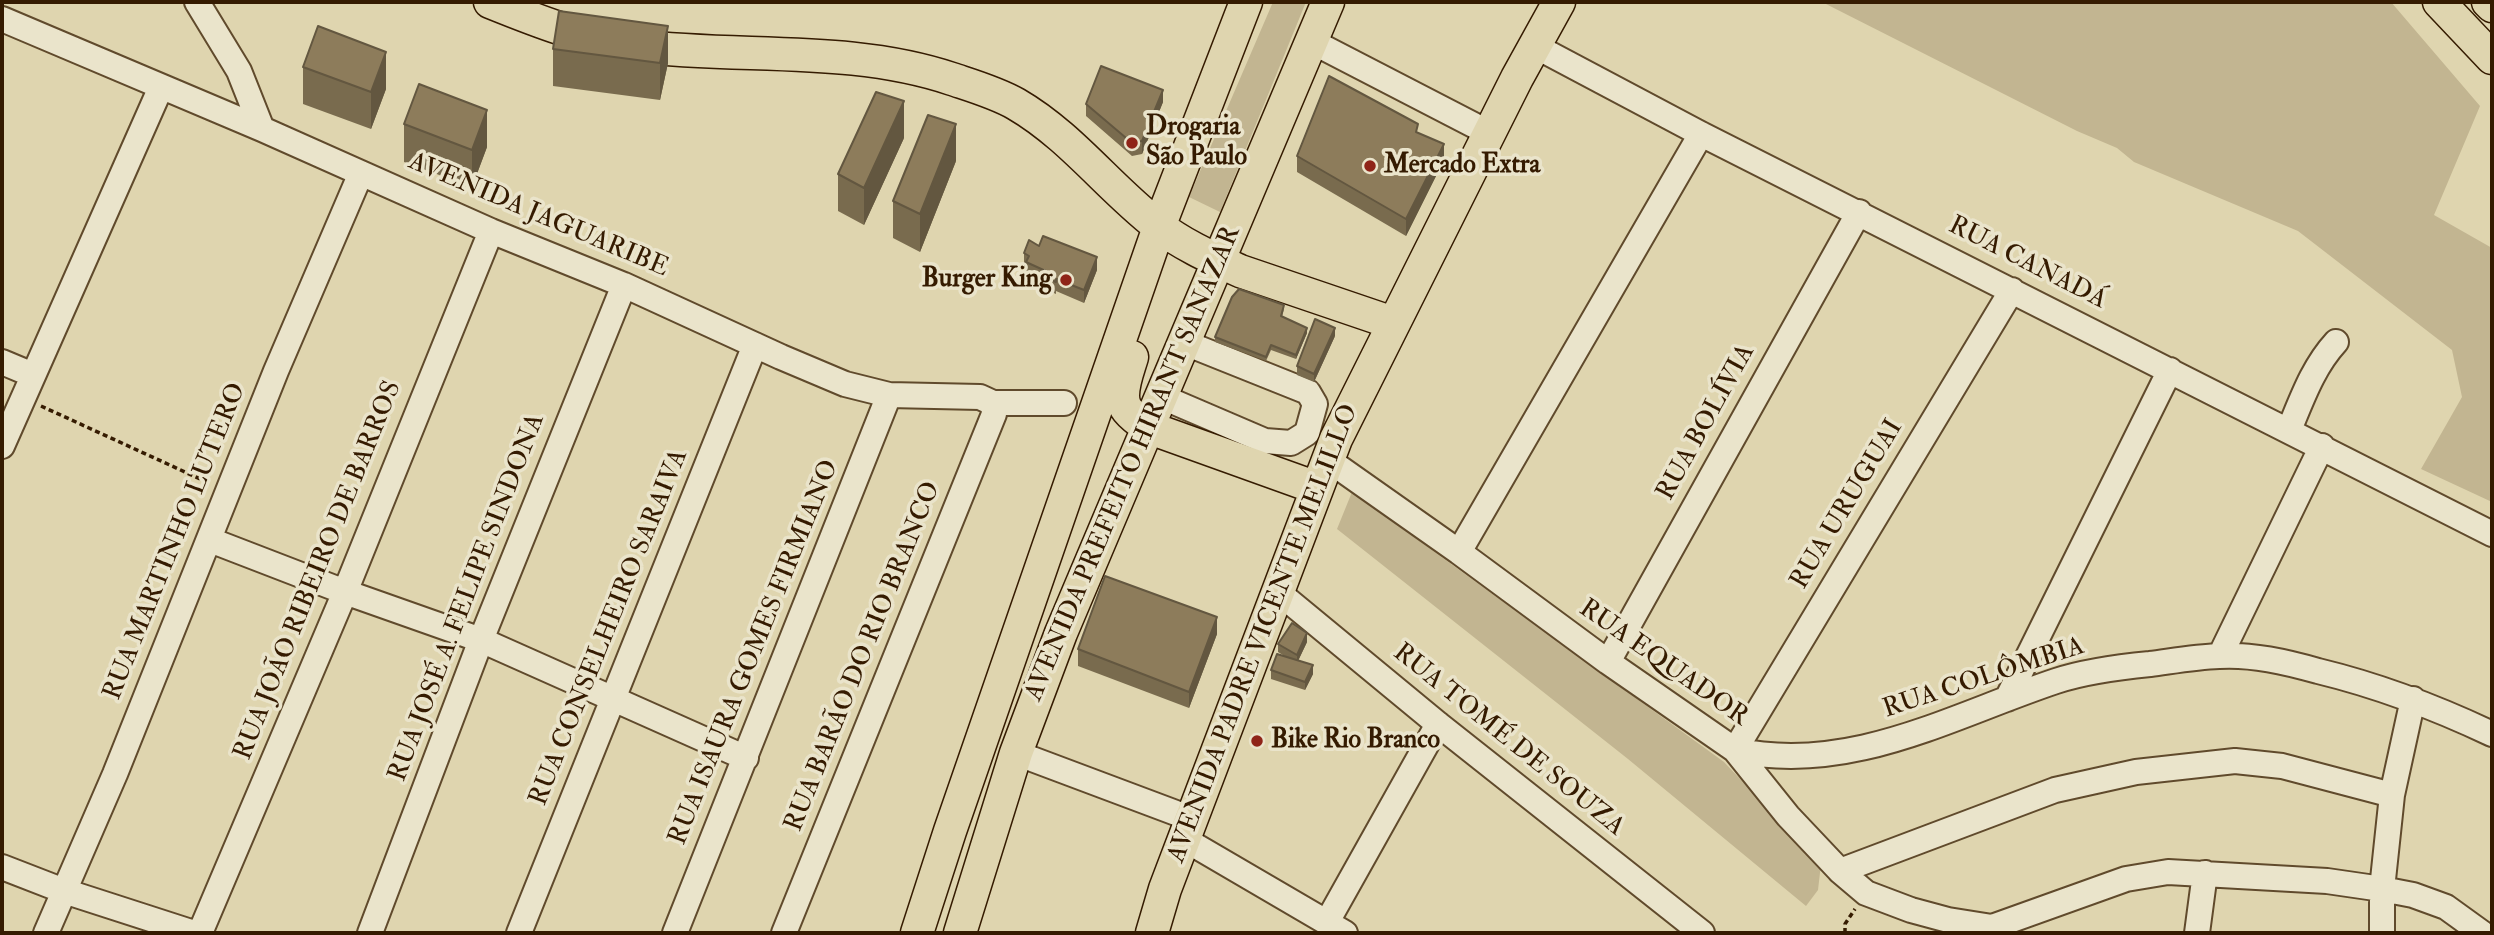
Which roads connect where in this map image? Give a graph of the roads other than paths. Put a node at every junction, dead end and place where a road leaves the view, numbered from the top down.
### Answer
1 (197, 2) edge
2 (490, 2) edge
3 (1246, 2) edge
4 (1328, 2) edge
5 (1559, 2) edge
6 (2439, 2) edge
7 (2488, 2) edge
8 (2492, 6) edge
9 (2, 19) edge
10 (1311, 41) junction
11 (1535, 46) junction
12 (2492, 58) edge
13 (161, 87) junction
14 (262, 130) junction
15 (1489, 133) junction
16 (1701, 134) junction
17 (361, 173) junction
18 (1859, 212) junction
19 (1159, 227) junction
20 (491, 231) junction
21 (1219, 261) junction
22 (624, 285) junction
23 (1138, 288) junction
24 (2012, 290) junction
25 (1393, 323) junction
26 (1183, 342) junction
27 (2336, 342) dead end
28 (755, 345) junction
29 (2, 362) edge
30 (2170, 370) junction
31 (33, 375) junction
32 (889, 395) junction
33 (1160, 396) junction
34 (993, 402) junction
35 (1064, 403) dead end
36 (1147, 427) junction
37 (2289, 430) junction
38 (2, 446) edge
39 (2322, 446) junction
40 (1327, 459) junction
41 (1317, 488) junction
42 (2492, 534) edge
43 (210, 540) junction
44 (1459, 552) junction
45 (345, 592) junction
46 (1278, 592) junction
47 (481, 640) junction
48 (2220, 656) junction
49 (1608, 662) junction
50 (614, 699) junction
51 (2007, 699) junction
52 (2413, 699) junction
53 (1438, 724) junction
54 (2492, 734) edge
55 (1735, 750) junction
56 (1016, 753) junction
57 (746, 758) junction
58 (2392, 795) junction
59 (1188, 829) junction
60 (2, 867) edge
61 (1840, 871) junction
62 (2204, 873) junction
63 (2382, 889) junction
64 (64, 891) junction
65 (1336, 928) edge
66 (1997, 930) edge
67 (46, 933) edge
68 (194, 933) edge
69 (200, 933) edge
70 (370, 933) edge
71 (519, 933) edge
72 (675, 933) edge
73 (784, 933) edge
74 (917, 933) edge
75 (960, 933) edge
76 (1152, 933) edge
77 (1702, 933) edge
78 (2197, 933) edge
79 (2382, 933) edge
80 (2482, 933) edge

1 - 14 street
2 - 19 main road
3 - 19 main road, AVENIDA PREFEITO HIRANT SANAZAR
4 - 10 main road, AVENIDA PREFEITO HIRANT SANAZAR
5 - 11 main road, AVENIDA PADRE VICENTE MELILLO
6 - 12 main road
7 - 8 main road
9 - 13 street, AVENIDA JAGUARIBE
10 - 15 street
10 - 21 main road, AVENIDA PREFEITO HIRANT SANAZAR
11 - 15 main road, AVENIDA PADRE VICENTE MELILLO
11 - 16 street, RUA CANADÁ
13 - 14 street, AVENIDA JAGUARIBE
13 - 31 street
14 - 17 street, AVENIDA JAGUARIBE
15 - 25 main road, AVENIDA PADRE VICENTE MELILLO
16 - 18 street, RUA CANADÁ
16 - 44 street
17 - 20 street, AVENIDA JAGUARIBE
17 - 43 street, RUA MARTINHO LUTERO
18 - 24 street, RUA CANADÁ
18 - 49 street, RUA BOLÍVIA
19 - 21 main road
19 - 23 main road, AVENIDA PREFEITO HIRANT SANAZAR
20 - 22 street, AVENIDA JAGUARIBE
20 - 45 street, RUA JOÃO RIBEIRO DE BARROS
21 - 25 main road
21 - 26 main road, AVENIDA PREFEITO HIRANT SANAZAR
22 - 28 street, AVENIDA JAGUARIBE
22 - 47 street, RUA JOSÉ A. FELIPE SINDONA
23 - 36 main road
23 - 74 main road, AVENIDA PREFEITO HIRANT SANAZAR
24 - 30 street, RUA CANADÁ
24 - 55 street, RUA URUGUAI
25 - 40 main road, AVENIDA PADRE VICENTE MELILLO
26 - 33 main road, AVENIDA PREFEITO HIRANT SANAZAR
26 - 33 street
27 - 37 street
28 - 32 street, AVENIDA JAGUARIBE
28 - 50 street, RUA CONSELHEIRO SARAIVA
29 - 31 street
30 - 37 street, RUA CANADÁ
30 - 51 street
31 - 38 street
32 - 34 street, AVENIDA JAGUARIBE
32 - 57 street, RUA ISAURA GOMES FIRMIANO
33 - 36 main road, AVENIDA PREFEITO HIRANT SANAZAR
34 - 35 street, AVENIDA JAGUARIBE
34 - 73 street, RUA BARÃO DO RIO BRANCO
36 - 41 main road
36 - 56 main road, AVENIDA PREFEITO HIRANT SANAZAR
37 - 39 street, RUA CANADÁ
39 - 42 street, RUA CANADÁ
39 - 48 street
40 - 41 main road, AVENIDA PADRE VICENTE MELILLO
40 - 44 street, RUA EQUADOR
41 - 46 main road, AVENIDA PADRE VICENTE MELILLO
43 - 45 street
43 - 64 street, RUA MARTINHO LUTERO
44 - 49 street, RUA EQUADOR
45 - 47 street
45 - 69 street, RUA JOÃO RIBEIRO DE BARROS
46 - 53 street, RUA TOMÉ DE SOUZA
46 - 59 main road, AVENIDA PADRE VICENTE MELILLO
47 - 50 street
47 - 70 street, RUA JOSÉ A. FELIPE SINDONA
48 - 51 street, RUA COLÔMBIA
48 - 52 street, RUA COLÔMBIA
49 - 55 street, RUA EQUADOR
50 - 57 street
50 - 71 street, RUA CONSELHEIRO SARAIVA
51 - 55 street, RUA COLÔMBIA
52 - 54 street, RUA COLÔMBIA
52 - 58 street
53 - 65 street
53 - 77 street, RUA TOMÉ DE SOUZA
55 - 61 street, RUA EQUADOR
56 - 59 street
56 - 75 main road, AVENIDA PREFEITO HIRANT SANAZAR
57 - 72 street, RUA ISAURA GOMES FIRMIANO
58 - 61 street
58 - 63 street
59 - 65 street
59 - 76 main road, AVENIDA PADRE VICENTE MELILLO
60 - 64 street
61 - 66 street, RUA EQUADOR
62 - 63 street
62 - 66 street
62 - 78 street
63 - 79 street
63 - 80 street
64 - 67 street, RUA MARTINHO LUTERO
64 - 68 street

